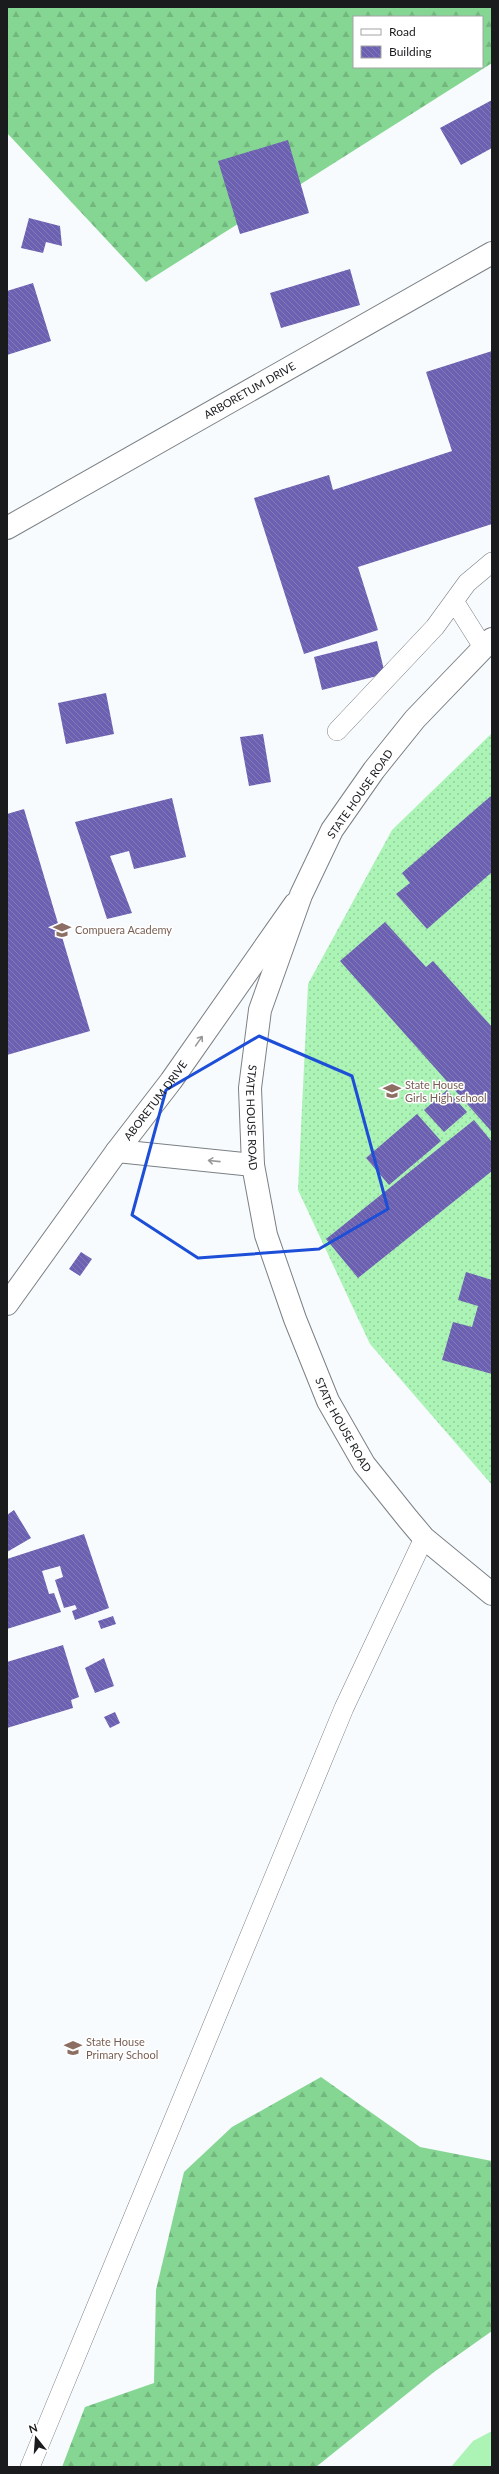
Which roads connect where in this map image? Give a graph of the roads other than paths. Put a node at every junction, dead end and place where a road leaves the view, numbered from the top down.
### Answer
1 (492, 252) edge
2 (7, 528) edge
3 (492, 562) edge
4 (454, 601) junction
5 (488, 643) edge
6 (337, 730) dead end
7 (301, 894) junction
8 (117, 1151) junction
9 (253, 1165) junction
10 (7, 1304) edge
11 (424, 1538) junction
12 (492, 1594) edge
13 (30, 2467) edge

1 - 2 street, ARBORETUM DRIVE
3 - 4 lane
4 - 5 lane
4 - 6 lane
5 - 7 street, STATE HOUSE ROAD
8 -> 7 street, ABORETUM DRIVE
7 - 9 street, STATE HOUSE ROAD
9 -> 8 street
8 - 10 street, ABORETUM DRIVE
9 - 11 street, STATE HOUSE ROAD
11 - 12 street, STATE HOUSE ROAD
11 - 13 lane

